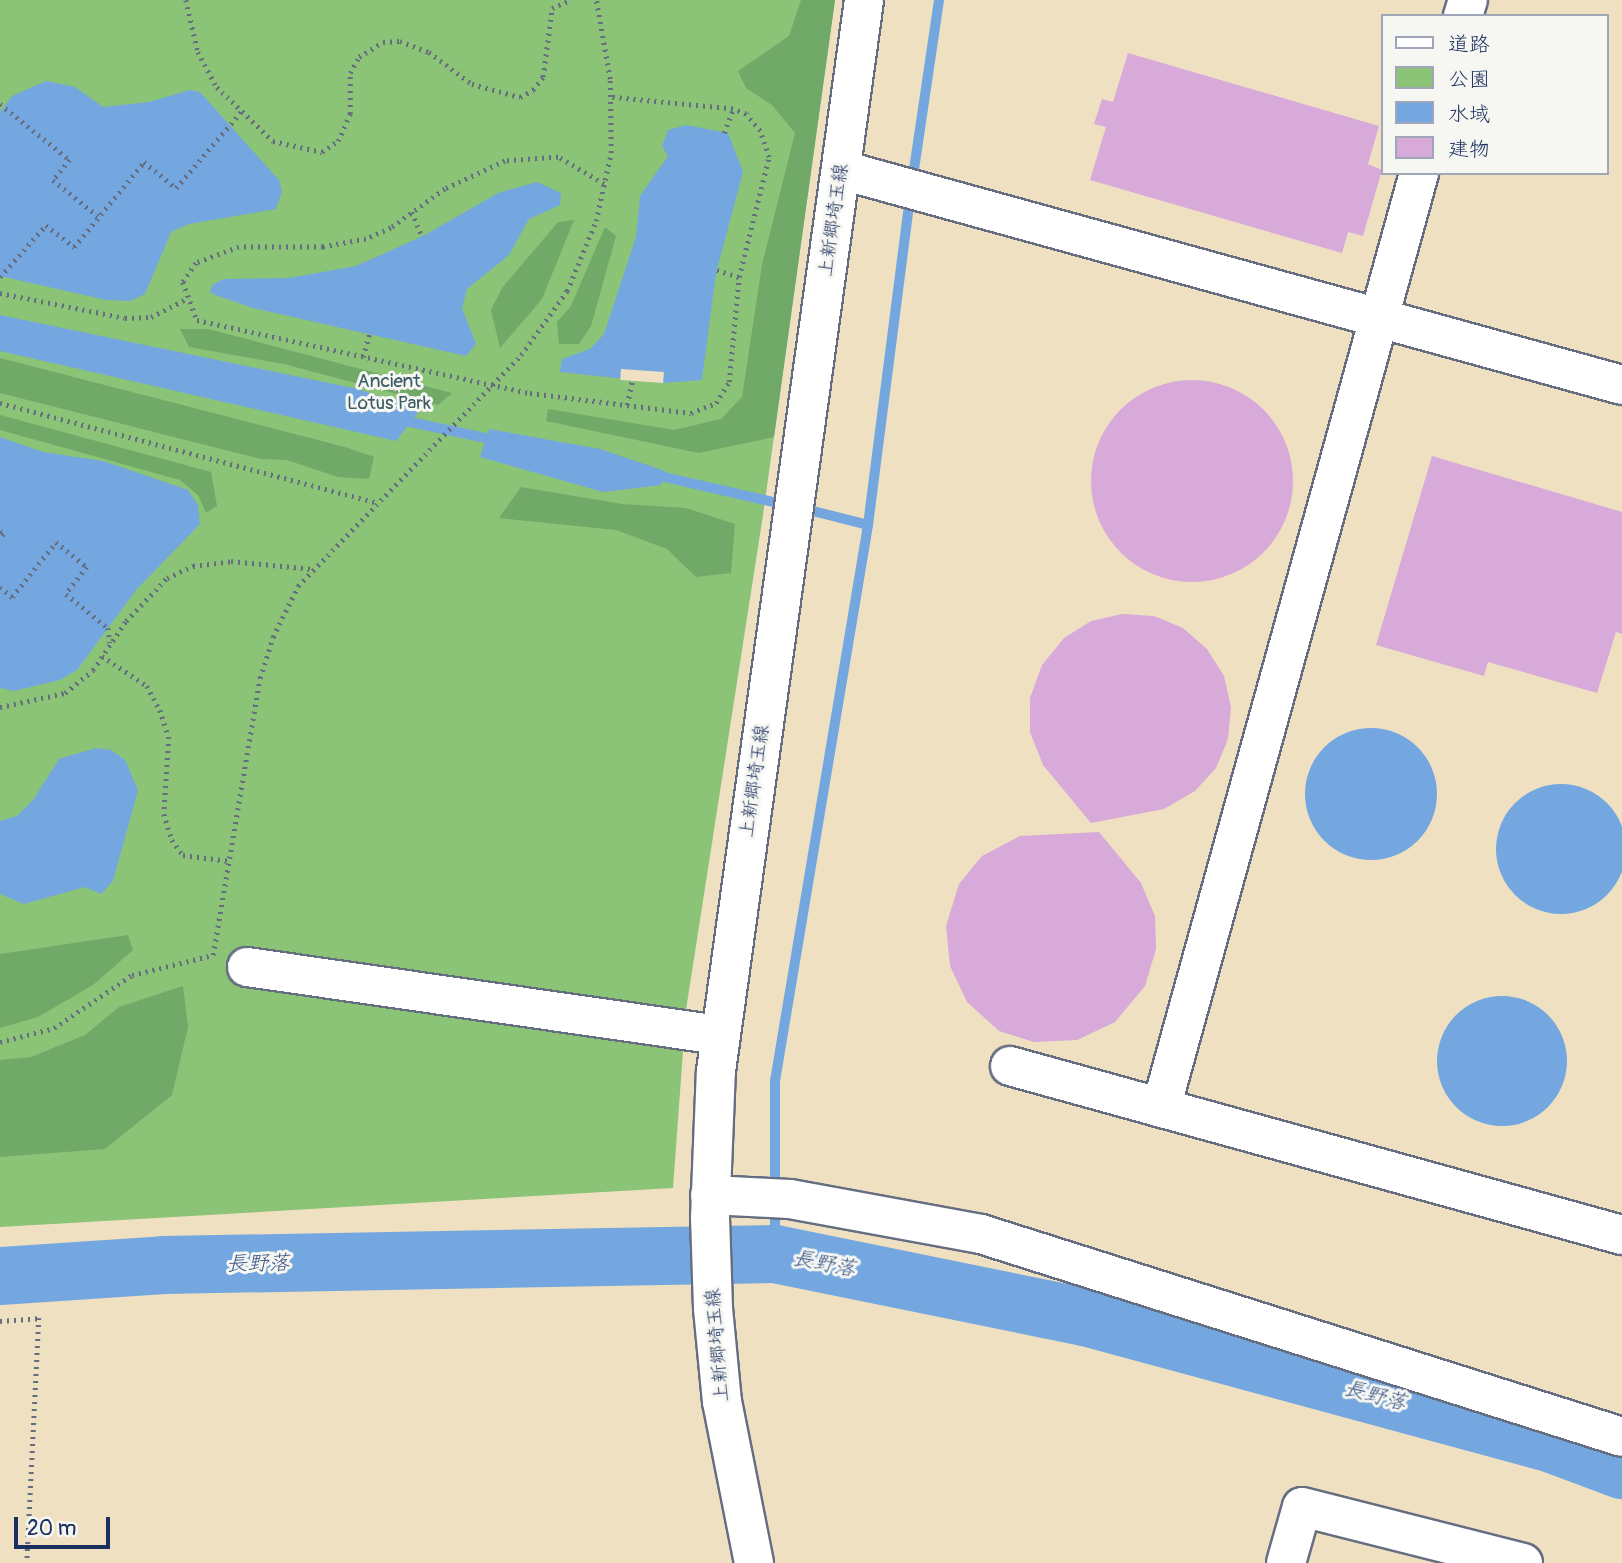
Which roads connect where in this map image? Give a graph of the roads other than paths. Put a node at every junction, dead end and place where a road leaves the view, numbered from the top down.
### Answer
1 (864, 0) edge
2 (842, 170) junction
3 (1418, 175) edge
4 (1378, 317) junction
5 (1622, 385) edge
6 (247, 967) dead end
7 (720, 1035) junction
8 (1010, 1066) dead end
9 (1161, 1108) junction
10 (710, 1207) junction
11 (1622, 1235) edge
12 (1622, 1437) edge
13 (1415, 1550) edge
14 (754, 1563) edge
15 (1286, 1563) edge
16 (1523, 1563) edge

1 - 2 main road, 上新郷埼玉線
2 - 4 main road
2 - 7 main road, 上新郷埼玉線
3 - 4 main road
4 - 5 main road
4 - 9 main road
6 - 7 main road
7 - 10 main road, 上新郷埼玉線
8 - 9 main road
9 - 11 main road
10 - 12 main road
10 - 14 main road, 上新郷埼玉線
13 - 15 main road
13 - 16 main road

